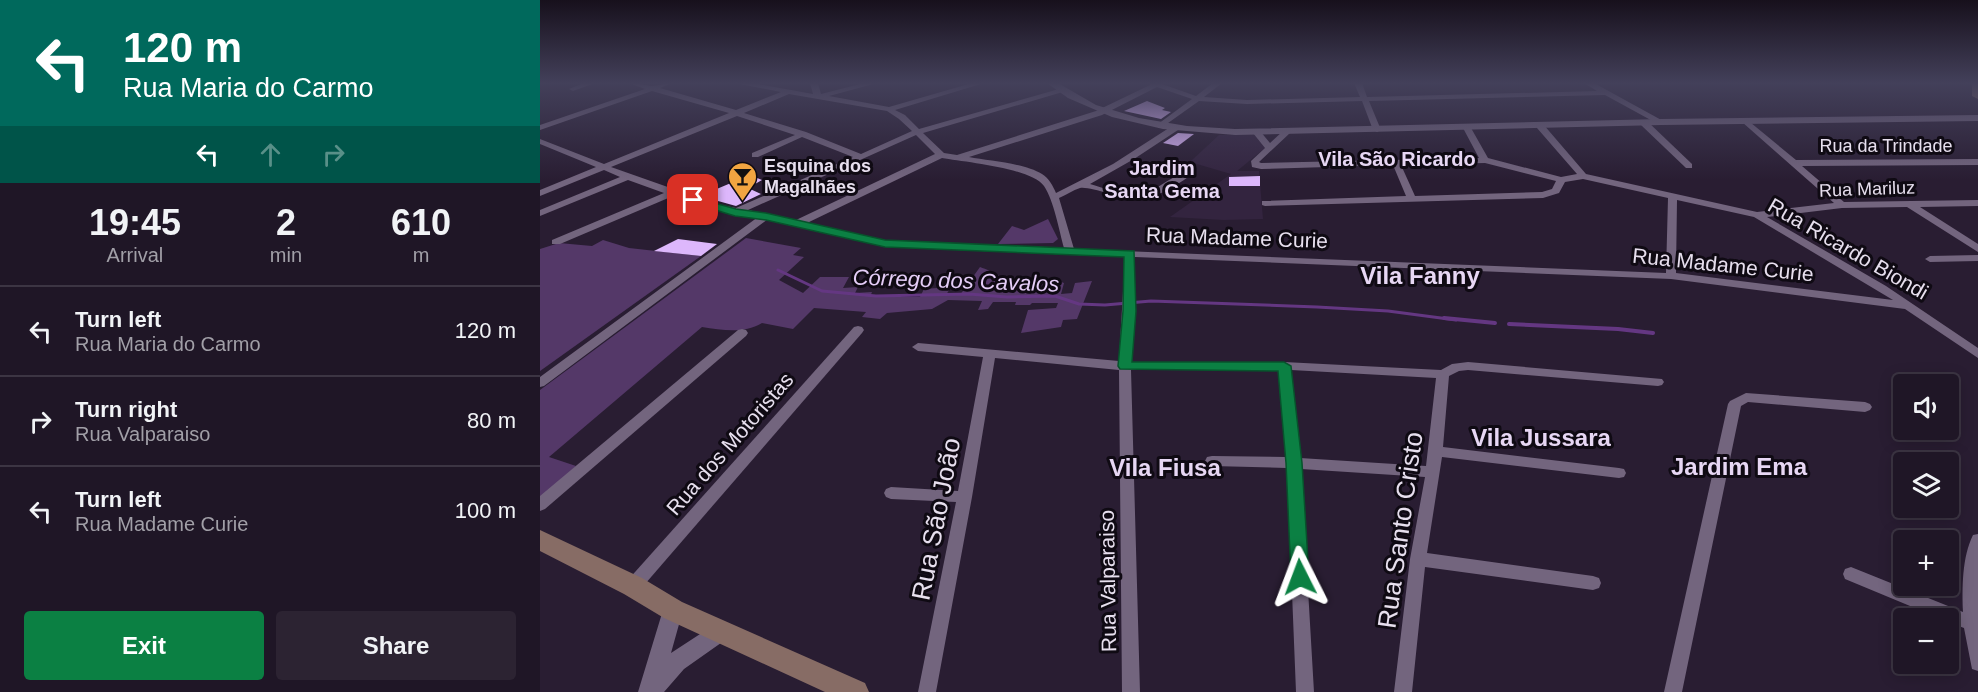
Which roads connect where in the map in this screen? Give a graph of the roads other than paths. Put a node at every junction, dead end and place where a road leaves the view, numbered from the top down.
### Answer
1 (576, 115) edge
2 (733, 115) edge
3 (746, 115) edge
4 (897, 115) edge
5 (976, 115) edge
6 (1091, 115) edge
7 (1121, 115) edge
8 (1176, 115) edge
9 (1370, 115) edge
10 (1648, 115) edge
11 (1978, 118) edge
12 (1745, 120) junction
13 (1661, 122) junction
14 (1644, 123) junction
15 (1161, 126) junction
16 (1540, 126) junction
17 (540, 128) edge
18 (1175, 128) junction
19 (1467, 128) junction
20 (1377, 130) junction
21 (917, 132) junction
22 (1257, 133) junction
23 (1286, 133) junction
24 (803, 134) junction
25 (540, 141) edge
26 (1269, 148) junction
27 (754, 155) dead end
28 (941, 155) junction
29 (859, 156) junction
30 (957, 158) junction
31 (1485, 160) junction
32 (1978, 162) edge
33 (1396, 163) junction
34 (1795, 163) junction
35 (1689, 166) dead end
36 (605, 167) junction
37 (1187, 174) dead end
38 (1583, 176) junction
39 (628, 177) junction
40 (1560, 184) junction
41 (1083, 185) junction
42 (540, 193) edge
43 (671, 193) junction
44 (1054, 197) junction
45 (1411, 197) junction
46 (1672, 198) junction
47 (1265, 203) dead end
48 (1978, 203) edge
49 (1909, 204) junction
50 (1842, 205) junction
51 (735, 212) junction
52 (540, 213) edge
53 (766, 216) junction
54 (1757, 216) junction
55 (798, 223) junction
56 (556, 242) dead end
57 (1978, 249) edge
58 (1070, 251) junction
59 (1130, 254) junction
60 (1978, 258) edge
61 (1930, 259) dead end
62 (1671, 276) junction
63 (1910, 306) junction
64 (858, 330) dead end
65 (742, 333) dead end
66 (918, 347) dead end
67 (990, 354) junction
68 (1978, 354) edge
69 (1125, 366) junction
70 (1284, 366) junction
71 (1443, 374) junction
72 (1658, 382) dead end
73 (540, 383) edge
74 (1865, 407) dead end
75 (1436, 451) junction
76 (1212, 461) dead end
77 (1294, 463) junction
78 (1433, 472) junction
79 (1619, 473) dead end
80 (891, 492) dead end
81 (965, 497) junction
82 (540, 505) edge
83 (540, 540) edge
84 (1978, 540) edge
85 (1418, 559) junction
86 (1851, 574) dead end
87 (1593, 582) dead end
88 (633, 586) junction
89 (673, 610) junction
90 (1970, 623) junction
91 (720, 631) junction
92 (1978, 663) edge
93 (841, 689) edge
94 (648, 692) edge
95 (927, 692) edge
96 (1131, 692) edge
97 (1305, 692) edge
98 (1403, 692) edge
99 (1673, 692) edge

1 - 17 street
2 - 36 street
3 - 24 street
4 - 21 street
5 - 21 street
6 - 30 street
7 - 15 street
8 - 15 street
9 - 20 street
10 - 13 street
11 - 12 street
12 - 13 street
12 - 34 street
13 - 14 street
14 - 16 street
14 - 35 street
15 - 18 street
16 - 19 street
16 - 38 street
18 - 22 street
18 - 41 street
19 - 20 street
19 - 31 street
20 - 23 street
21 - 28 street
21 - 29 street
22 - 23 street
22 - 26 street
23 - 26 street
24 - 27 street
24 - 29 street
25 - 36 street, Rua Madame Curie
26 - 33 street
28 - 30 street
28 - 55 street
29 - 51 street
30 - 44 street
31 - 33 street
31 - 40 street
32 - 34 street, Rua da Trindade
33 - 45 street
34 - 50 street
36 - 39 street, Rua Madame Curie
36 - 42 street
37 - 41 street
38 - 40 street
38 - 46 street, Rua Ricardo Biondi
39 - 43 street, Rua Madame Curie
39 - 52 street
40 - 45 street
41 - 44 street
43 - 51 street, Rua Madame Curie
43 - 56 street
44 - 58 street
45 - 47 street
46 - 54 street, Rua Ricardo Biondi
46 - 62 street
48 - 49 street, Rua Mariluz
49 - 50 street, Rua Mariluz
49 - 57 street
50 - 54 street, Rua Mariluz
51 - 53 street, Rua Madame Curie
53 - 55 street, Rua Madame Curie
53 - 73 street
54 - 63 street, Rua Ricardo Biondi
55 - 58 street, Rua Madame Curie
58 - 59 street, Rua Madame Curie
59 - 62 street, Rua Madame Curie
59 - 69 street, Rua Valparaiso
60 - 61 street
62 - 63 street, Rua Madame Curie
63 - 68 street, Rua Ricardo Biondi
64 - 88 street, Rua dos Motoristas
65 - 82 street
66 - 67 street
67 - 69 street
67 - 81 street, Rua São João
69 - 70 street
69 - 96 street, Rua Valparaiso
70 - 71 street
70 - 77 street
71 - 72 street
71 - 75 street, Rua Santo Cristo
74 - 99 street
75 - 78 street, Rua Santo Cristo
75 - 79 street
76 - 77 street
77 - 78 street
77 - 97 street
78 - 85 street, Rua Santo Cristo
80 - 81 street
81 - 95 street, Rua São João
83 - 88 main road
84 - 90 street
85 - 87 street
85 - 98 street, Rua Santo Cristo
86 - 90 street
88 - 89 main road
89 - 91 main road
89 - 94 street
90 - 92 street
91 - 93 main road
91 - 94 street

